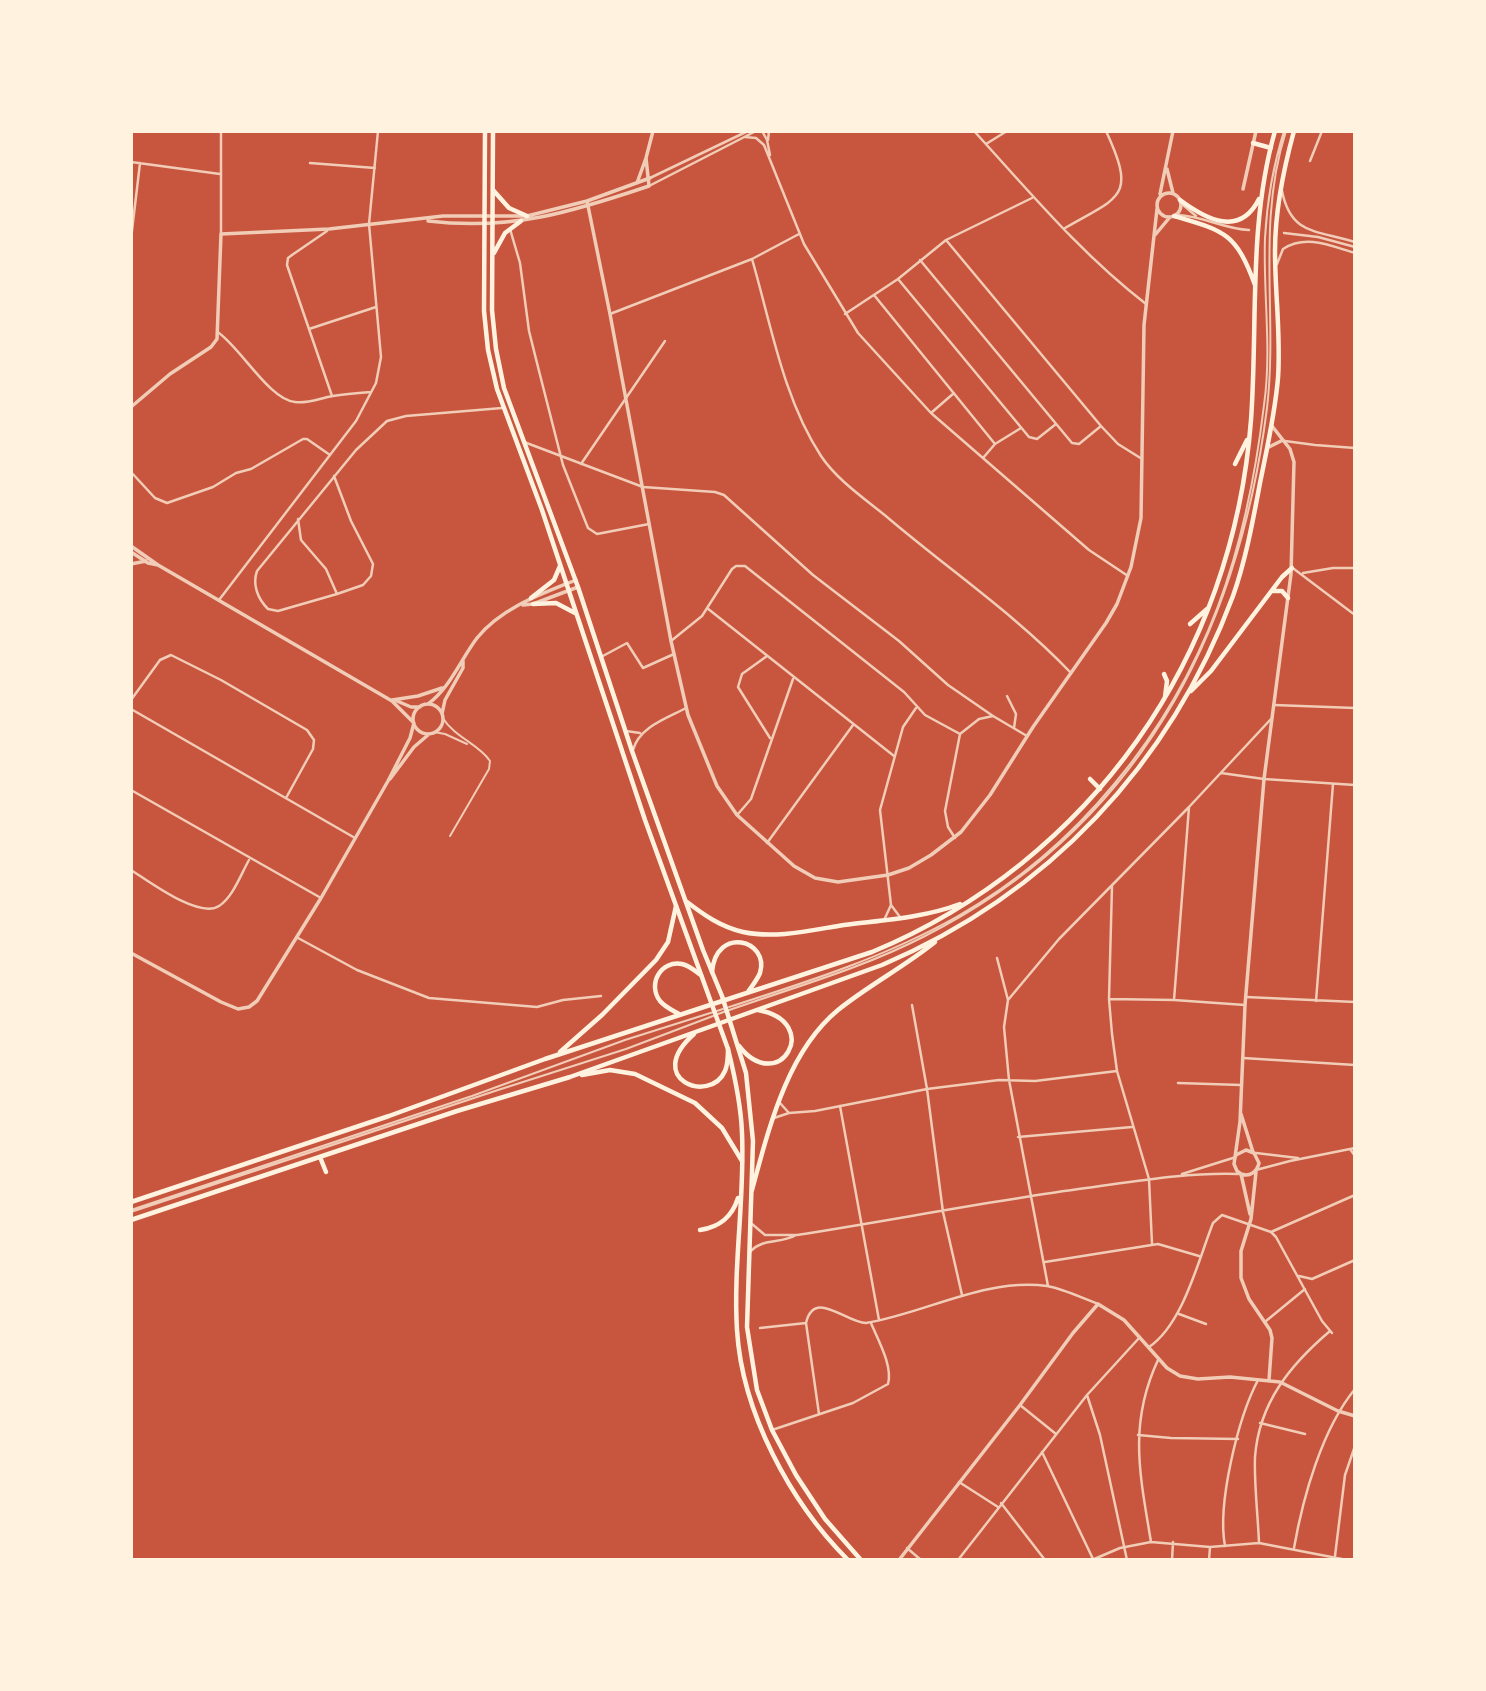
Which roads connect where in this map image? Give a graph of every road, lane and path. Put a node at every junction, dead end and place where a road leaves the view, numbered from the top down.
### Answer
1 (221, 131) edge
2 (378, 131) edge
3 (485, 131) edge
4 (493, 131) edge
5 (653, 131) edge
6 (748, 131) edge
7 (756, 131) edge
8 (761, 131) edge
9 (769, 131) edge
10 (974, 131) edge
11 (1007, 131) edge
12 (1106, 131) edge
13 (1173, 131) edge
14 (1256, 131) edge
15 (1275, 131) edge
16 (1285, 131) edge
17 (1294, 131) edge
18 (1322, 131) edge
19 (745, 137) junction
20 (1253, 143) junction
21 (768, 144) junction
22 (986, 144) junction
23 (1270, 148) junction
24 (646, 158) junction
25 (131, 162) edge
26 (772, 162) junction
27 (1310, 162) dead end
28 (140, 163) junction
29 (310, 163) dead end
30 (375, 169) junction
31 (1167, 169) junction
32 (220, 174) junction
33 (650, 178) junction
34 (637, 184) junction
35 (649, 186) junction
36 (1281, 186) junction
37 (1243, 189) dead end
38 (493, 190) junction
39 (1173, 193) junction
40 (1261, 195) junction
41 (1160, 196) junction
42 (1033, 198) junction
43 (1180, 201) junction
44 (587, 204) junction
45 (1157, 209) junction
46 (527, 216) junction
47 (1173, 216) junction
48 (1198, 218) junction
49 (484, 219) junction
50 (493, 220) junction
51 (521, 221) junction
52 (369, 224) junction
53 (330, 229) junction
54 (510, 229) junction
55 (1065, 229) junction
56 (1249, 230) dead end
57 (1284, 233) dead end
58 (221, 234) junction
59 (799, 234) junction
60 (1154, 237) junction
61 (131, 239) edge
62 (946, 240) junction
63 (1355, 242) edge
64 (1355, 247) edge
65 (1355, 253) edge
66 (492, 257) junction
67 (752, 260) junction
68 (920, 260) junction
69 (1276, 270) junction
70 (898, 279) junction
71 (1256, 288) junction
72 (874, 295) junction
73 (1146, 303) junction
74 (376, 307) junction
75 (610, 314) junction
76 (845, 314) junction
77 (308, 329) junction
78 (219, 333) junction
79 (665, 341) dead end
80 (372, 392) junction
81 (954, 393) junction
82 (332, 396) junction
83 (626, 398) junction
84 (510, 406) junction
85 (131, 407) edge
86 (503, 408) junction
87 (931, 413) junction
88 (1056, 424) junction
89 (1101, 426) junction
90 (1272, 426) junction
91 (1021, 428) junction
92 (1249, 436) junction
93 (1283, 440) junction
94 (524, 442) junction
95 (995, 443) junction
96 (1267, 448) junction
97 (1355, 448) edge
98 (330, 455) junction
99 (562, 457) junction
100 (984, 458) junction
101 (1142, 459) junction
102 (581, 464) junction
103 (1236, 464) dead end
104 (131, 472) edge
105 (334, 476) junction
106 (643, 487) junction
107 (298, 519) junction
108 (650, 524) junction
109 (131, 546) edge
110 (131, 552) edge
111 (146, 561) junction
112 (131, 565) edge
113 (158, 565) junction
114 (560, 565) junction
115 (1292, 568) junction
116 (1355, 568) edge
117 (1303, 573) junction
118 (1128, 576) junction
119 (576, 580) junction
120 (566, 584) junction
121 (578, 587) junction
122 (569, 591) junction
123 (1272, 591) junction
124 (337, 594) junction
125 (1288, 598) junction
126 (218, 601) junction
127 (532, 601) junction
128 (1212, 602) junction
129 (707, 608) junction
130 (577, 615) junction
131 (1355, 615) edge
132 (1190, 624) dead end
133 (671, 641) junction
134 (674, 654) junction
135 (768, 655) junction
136 (601, 657) junction
137 (463, 662) junction
138 (1071, 673) junction
139 (1164, 674) dead end
140 (793, 678) junction
141 (444, 687) junction
142 (1187, 694) junction
143 (1007, 696) dead end
144 (131, 700) edge
145 (391, 700) junction
146 (428, 704) junction
147 (1163, 704) junction
148 (1273, 705) junction
149 (420, 707) junction
150 (686, 708) junction
151 (916, 708) junction
152 (1355, 708) edge
153 (131, 709) edge
154 (442, 716) junction
155 (993, 716) junction
156 (1272, 718) junction
157 (414, 722) junction
158 (853, 726) junction
159 (1014, 728) junction
160 (626, 731) junction
161 (643, 732) junction
162 (432, 733) junction
163 (960, 734) junction
164 (1027, 736) junction
165 (770, 738) junction
166 (468, 743) junction
167 (632, 751) junction
168 (894, 756) junction
169 (1221, 773) junction
170 (1090, 779) dead end
171 (1264, 779) junction
172 (388, 781) junction
173 (1333, 784) junction
174 (1355, 785) edge
175 (1100, 789) junction
176 (131, 790) edge
177 (286, 798) junction
178 (1189, 807) junction
179 (737, 815) junction
180 (656, 816) junction
181 (645, 820) junction
182 (450, 836) dead end
183 (355, 838) junction
184 (955, 838) junction
185 (767, 843) junction
186 (250, 859) junction
187 (131, 870) edge
188 (888, 875) junction
189 (1112, 886) junction
190 (321, 898) junction
191 (971, 900) junction
192 (687, 902) junction
193 (891, 905) junction
194 (676, 906) junction
195 (901, 918) junction
196 (884, 920) junction
197 (944, 935) junction
198 (297, 937) junction
199 (131, 953) edge
200 (997, 958) dead end
201 (712, 972) junction
202 (701, 975) junction
203 (747, 993) junction
204 (601, 996) dead end
205 (1245, 997) junction
206 (1109, 999) junction
207 (1008, 1000) junction
208 (1174, 1000) junction
209 (1316, 1001) junction
210 (1355, 1002) edge
211 (912, 1005) dead end
212 (1245, 1005) junction
213 (757, 1009) junction
214 (680, 1015) junction
215 (697, 1031) junction
216 (739, 1046) junction
217 (729, 1049) junction
218 (556, 1056) junction
219 (1242, 1058) junction
220 (1355, 1065) edge
221 (1117, 1072) junction
222 (570, 1077) junction
223 (1009, 1080) junction
224 (1178, 1083) dead end
225 (1241, 1085) junction
226 (927, 1089) junction
227 (780, 1103) junction
228 (840, 1105) junction
229 (1240, 1111) junction
230 (789, 1113) junction
231 (775, 1118) junction
232 (1132, 1128) junction
233 (1018, 1137) junction
234 (1353, 1149) edge
235 (1253, 1153) junction
236 (320, 1156) junction
237 (1236, 1156) junction
238 (1355, 1156) edge
239 (1301, 1158) junction
240 (742, 1161) junction
241 (1256, 1170) junction
242 (326, 1172) dead end
243 (1241, 1174) junction
244 (1174, 1177) junction
245 (1149, 1179) junction
246 (741, 1190) junction
247 (752, 1190) junction
248 (1032, 1195) junction
249 (1355, 1195) edge
250 (131, 1202) edge
251 (131, 1211) edge
252 (943, 1212) junction
253 (1251, 1219) junction
254 (131, 1220) edge
255 (750, 1221) junction
256 (860, 1225) junction
257 (1249, 1226) junction
258 (700, 1230) dead end
259 (1271, 1232) junction
260 (796, 1235) junction
261 (738, 1236) junction
262 (749, 1237) junction
263 (1152, 1244) junction
264 (1200, 1256) junction
265 (748, 1258) junction
266 (1355, 1260) edge
267 (1045, 1262) junction
268 (1296, 1272) junction
269 (1048, 1286) junction
270 (1305, 1289) junction
271 (962, 1295) junction
272 (1098, 1304) junction
273 (1178, 1314) junction
274 (879, 1320) junction
275 (1266, 1321) junction
276 (806, 1322) junction
277 (871, 1322) junction
278 (1206, 1324) dead end
279 (760, 1328) dead end
280 (1140, 1337) junction
281 (1149, 1348) junction
282 (1159, 1359) junction
283 (1258, 1380) junction
284 (1269, 1380) junction
285 (1280, 1382) junction
286 (1355, 1390) edge
287 (1087, 1395) junction
288 (1020, 1405) junction
289 (1338, 1411) junction
290 (819, 1414) junction
291 (1355, 1416) edge
292 (1260, 1423) junction
293 (772, 1430) junction
294 (1056, 1434) junction
295 (1305, 1434) dead end
296 (1138, 1435) junction
297 (1238, 1439) junction
298 (1355, 1446) edge
299 (1042, 1452) junction
300 (958, 1482) junction
301 (1001, 1503) junction
302 (998, 1507) junction
303 (825, 1519) junction
304 (817, 1525) junction
305 (1151, 1542) junction
306 (1172, 1542) junction
307 (1259, 1543) junction
308 (1225, 1546) junction
309 (1125, 1547) junction
310 (1210, 1547) junction
311 (907, 1548) junction
312 (1294, 1549) junction
313 (1335, 1556) junction
314 (1093, 1559) edge
315 (848, 1560) edge
316 (861, 1560) edge
317 (899, 1560) edge
318 (921, 1560) edge
319 (958, 1560) edge
320 (1045, 1560) edge
321 (1127, 1560) edge
322 (1172, 1560) edge
323 (1209, 1560) edge
324 (1347, 1560) edge

1 - 32 street
2 - 30 street
3 - 49 main road
4 - 38 main road
5 - 24 street
6 - 33 street
7 - 19 street
8 - 21 street
9 - 21 street
10 - 22 street
11 - 22 street
12 - 55 street
13 - 31 street
14 - 20 street
15 - 23 main road
16 - 251 lane
16 - 251 lane
17 - 36 main road
18 - 27 street
19 - 26 street
19 - 35 street
20 - 23 main road
20 - 37 street
21 - 26 street
22 - 42 street
23 - 40 main road
24 - 33 street
24 - 34 street
25 - 28 street
26 - 59 street
28 - 32 street
28 - 61 street
29 - 30 street
30 - 52 street
31 - 39 street
31 - 41 street
32 - 58 street
33 - 34 street
33 - 35 street
34 - 44 street
35 - 44 street
36 - 63 street
36 - 69 main road
38 - 46 main road
38 - 50 main road
39 - 41 street
39 - 43 street
40 - 43 main road
40 - 71 main road
41 - 45 street
42 - 55 street
42 - 62 street
43 - 47 street
43 - 48 street
44 - 46 street
44 - 51 street
44 - 75 street
45 - 47 street
45 - 60 street
46 - 50 street
47 - 48 street
47 - 60 street
47 - 71 main road
48 - 56 street
49 - 50 street
49 - 52 street
49 - 86 main road
50 - 51 street
50 - 66 main road
51 - 54 main road
52 - 53 street
52 - 74 street
53 - 58 street
53 - 77 street
54 - 66 main road
54 - 99 street
55 - 73 street
57 - 64 street
58 - 78 street
59 - 67 street
59 - 76 street
60 - 73 street
62 - 68 street
62 - 89 street
65 - 69 street
66 - 84 main road
67 - 75 street
67 - 138 street
68 - 70 street
68 - 88 street
69 - 90 main road
70 - 72 street
70 - 91 street
71 - 92 main road
72 - 76 street
72 - 81 street
73 - 101 street
74 - 77 street
74 - 80 street
75 - 83 street
76 - 87 street
77 - 82 street
78 - 82 street
78 - 85 street
79 - 83 street
80 - 82 street
80 - 98 street
81 - 87 street
81 - 95 street
83 - 102 street
83 - 106 street
84 - 86 main road
84 - 94 main road
86 - 105 street
86 - 114 main road
87 - 100 street
88 - 89 street
88 - 91 street
89 - 101 street
90 - 93 street
90 - 96 main road
91 - 95 street
92 - 103 main road
92 - 128 main road
93 - 96 street
93 - 97 street
93 - 115 street
94 - 99 street
94 - 119 main road
95 - 100 street
96 - 142 main road
98 - 104 street
98 - 126 street
99 - 102 street
99 - 108 street
100 - 118 street
101 - 118 street
102 - 106 street
105 - 107 street
105 - 124 street
106 - 108 street
106 - 155 street
107 - 124 street
107 - 124 street
108 - 133 street
109 - 113 street
110 - 111 street
111 - 112 street
111 - 113 street
113 - 126 street
114 - 120 main road
114 - 127 main road
115 - 117 street
115 - 123 main road
115 - 125 street
116 - 117 street
117 - 131 street
118 - 138 street
119 - 120 street
119 - 121 main road
120 - 122 main road
120 - 127 street
121 - 122 street
121 - 136 main road
122 - 127 street
122 - 130 main road
123 - 125 main road
123 - 142 main road
125 - 148 street
126 - 145 street
127 - 130 main road
127 - 137 street
128 - 132 main road
128 - 147 main road
129 - 133 street
129 - 135 street
129 - 151 street
130 - 181 main road
133 - 134 street
134 - 136 street
134 - 150 street
135 - 140 street
135 - 165 street
136 - 160 main road
137 - 141 street
137 - 154 street
138 - 164 street
139 - 147 main road
140 - 158 street
140 - 165 street
141 - 145 street
141 - 146 street
142 - 197 main road
143 - 159 street
144 - 177 street
145 - 149 street
145 - 157 street
146 - 149 street
146 - 154 street
147 - 175 main road
148 - 152 street
148 - 156 street
149 - 157 street
150 - 161 street
150 - 179 street
151 - 163 street
151 - 168 street
153 - 177 street
154 - 162 street
154 - 166 lane
155 - 159 street
155 - 163 street
156 - 169 street
156 - 171 street
157 - 162 street
157 - 172 street
158 - 168 street
158 - 185 street
159 - 164 street
160 - 161 street
160 - 167 main road
161 - 167 street
162 - 166 lane
162 - 172 street
163 - 184 street
164 - 184 street
165 - 179 street
166 - 182 lane
167 - 180 main road
168 - 188 street
169 - 171 street
169 - 178 street
170 - 175 main road
171 - 173 street
171 - 205 street
172 - 183 street
173 - 174 street
173 - 209 street
175 - 191 main road
176 - 186 street
177 - 183 street
178 - 189 street
178 - 208 street
179 - 185 street
180 - 181 main road
180 - 192 main road
181 - 194 main road
183 - 190 street
184 - 188 street
185 - 188 street
186 - 187 street
186 - 190 street
188 - 193 street
189 - 206 street
189 - 207 street
190 - 198 street
191 - 195 main road
191 - 203 main road
192 - 196 main road
192 - 201 main road
193 - 195 street
193 - 196 street
194 - 202 main road
194 - 218 main road
195 - 196 main road
197 - 213 main road
197 - 227 main road
198 - 199 street
198 - 204 street
200 - 207 street
201 - 203 main road
201 - 216 main road
202 - 214 main road
202 - 217 main road
203 - 214 main road
205 - 209 street
205 - 212 street
206 - 208 street
206 - 221 street
207 - 223 street
208 - 212 street
209 - 210 street
211 - 226 street
212 - 219 street
213 - 215 main road
213 - 216 main road
214 - 218 main road
215 - 217 main road
215 - 222 main road
216 - 247 main road
217 - 240 main road
218 - 250 main road
219 - 220 street
219 - 225 street
221 - 223 street
221 - 232 street
222 - 236 main road
222 - 240 main road
223 - 226 street
223 - 233 street
224 - 225 street
225 - 229 street
226 - 228 street
226 - 252 street
227 - 230 street
227 - 231 main road
228 - 230 street
228 - 256 street
229 - 235 street
229 - 237 street
230 - 231 street
231 - 247 main road
232 - 233 street
232 - 245 street
233 - 248 street
234 - 238 street
234 - 239 street
235 - 237 street
235 - 239 street
235 - 241 street
236 - 242 main road
236 - 254 main road
237 - 243 street
237 - 244 street
239 - 241 street
240 - 246 main road
241 - 243 street
241 - 253 street
243 - 244 street
243 - 253 street
244 - 245 street
245 - 248 street
245 - 263 street
246 - 258 main road
246 - 261 main road
247 - 255 main road
248 - 252 street
248 - 267 street
249 - 259 street
252 - 256 street
252 - 271 street
253 - 257 street
255 - 260 street
255 - 262 main road
256 - 260 street
256 - 274 street
257 - 259 street
257 - 264 street
257 - 275 street
259 - 268 street
260 - 265 street
261 - 262 main road
261 - 304 main road
262 - 265 main road
263 - 264 street
263 - 267 street
264 - 273 street
265 - 293 main road
266 - 268 street
267 - 269 street
268 - 270 street
269 - 271 street
269 - 272 street
270 - 275 street
270 - 285 street
271 - 274 street
272 - 280 street
272 - 288 street
273 - 278 street
273 - 281 street
274 - 277 street
275 - 284 street
276 - 277 street
276 - 279 street
276 - 290 street
277 - 290 street
280 - 281 street
280 - 287 street
281 - 282 street
282 - 283 street
282 - 296 street
283 - 284 street
283 - 297 street
284 - 285 street
285 - 289 street
285 - 292 street
286 - 289 street
287 - 294 street
287 - 309 street
288 - 294 street
288 - 300 street
289 - 291 street
289 - 312 street
290 - 293 street
292 - 295 street
292 - 307 street
293 - 303 main road
294 - 299 street
296 - 297 street
296 - 305 street
297 - 308 street
298 - 313 street
299 - 301 street
299 - 314 street
300 - 302 street
300 - 311 street
301 - 302 street
301 - 320 street
302 - 319 street
303 - 304 main road
303 - 316 main road
304 - 315 main road
305 - 306 street
305 - 309 street
306 - 310 street
306 - 322 street
307 - 308 street
307 - 312 street
308 - 310 street
309 - 314 street
309 - 321 street
310 - 323 street
311 - 317 street
311 - 318 street
312 - 313 street
313 - 324 street

